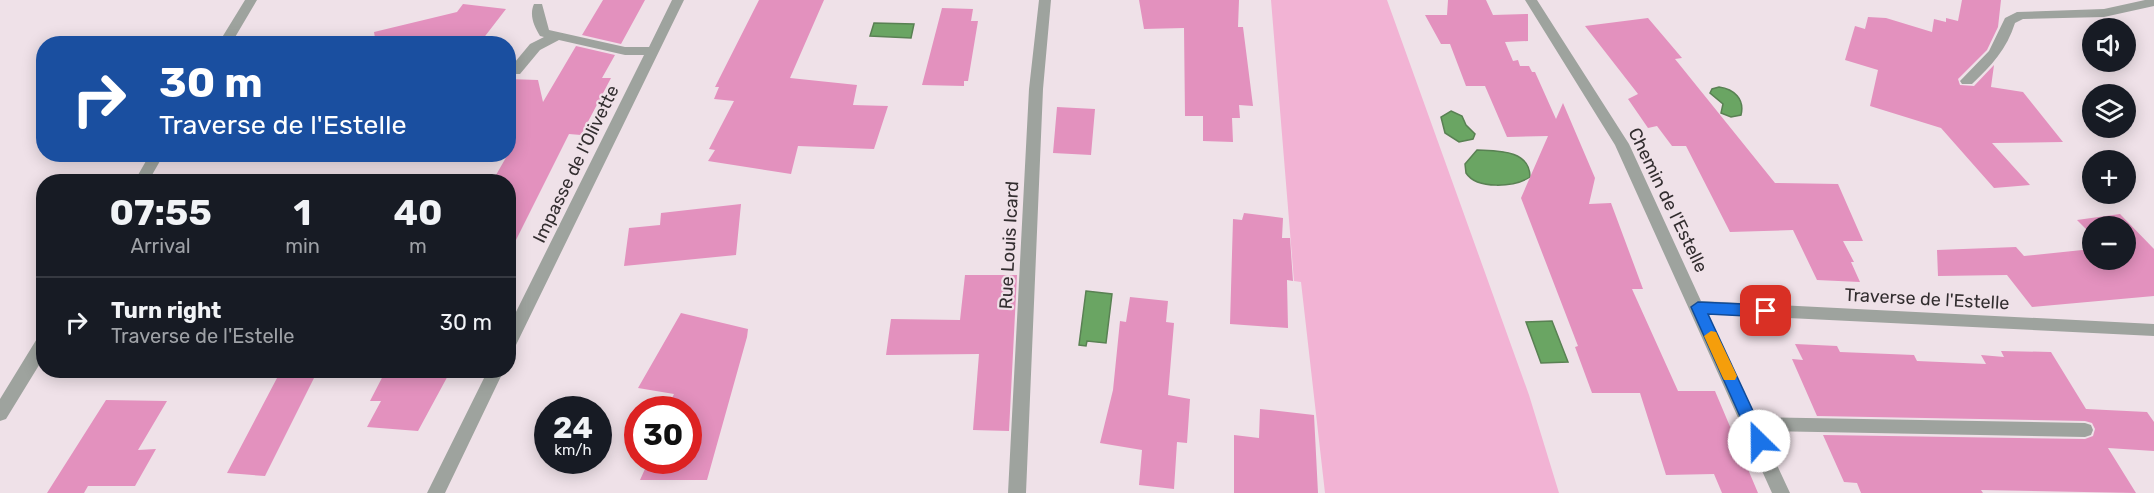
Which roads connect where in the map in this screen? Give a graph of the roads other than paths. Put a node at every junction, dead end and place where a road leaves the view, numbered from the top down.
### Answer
1 (250, 0) edge
2 (678, 0) edge
3 (1045, 0) edge
4 (1531, 0) edge
5 (2154, 2) edge
6 (538, 7) dead end
7 (229, 36) edge
8 (555, 37) junction
9 (653, 51) junction
10 (516, 70) edge
11 (1967, 81) dead end
12 (1698, 307) junction
13 (516, 329) edge
14 (2154, 330) edge
15 (36, 355) edge
16 (492, 378) edge
17 (0, 414) edge
18 (1752, 424) junction
19 (2085, 430) dead end
20 (436, 493) edge
21 (1017, 493) edge
22 (1781, 493) edge

1 - 7 street
2 - 9 street, Impasse de l'Olivette
3 - 21 street, Rue Louis Icard
4 - 12 street, Chemin de l'Estelle
5 - 11 street
6 - 8 street
8 - 9 street
8 - 10 street
9 - 13 street, Impasse de l'Olivette
12 - 14 street, Traverse de l'Estelle
12 - 18 street, Chemin de l'Estelle
15 - 17 street
16 - 20 street
18 - 19 street
18 - 22 street, Chemin de l'Estelle

